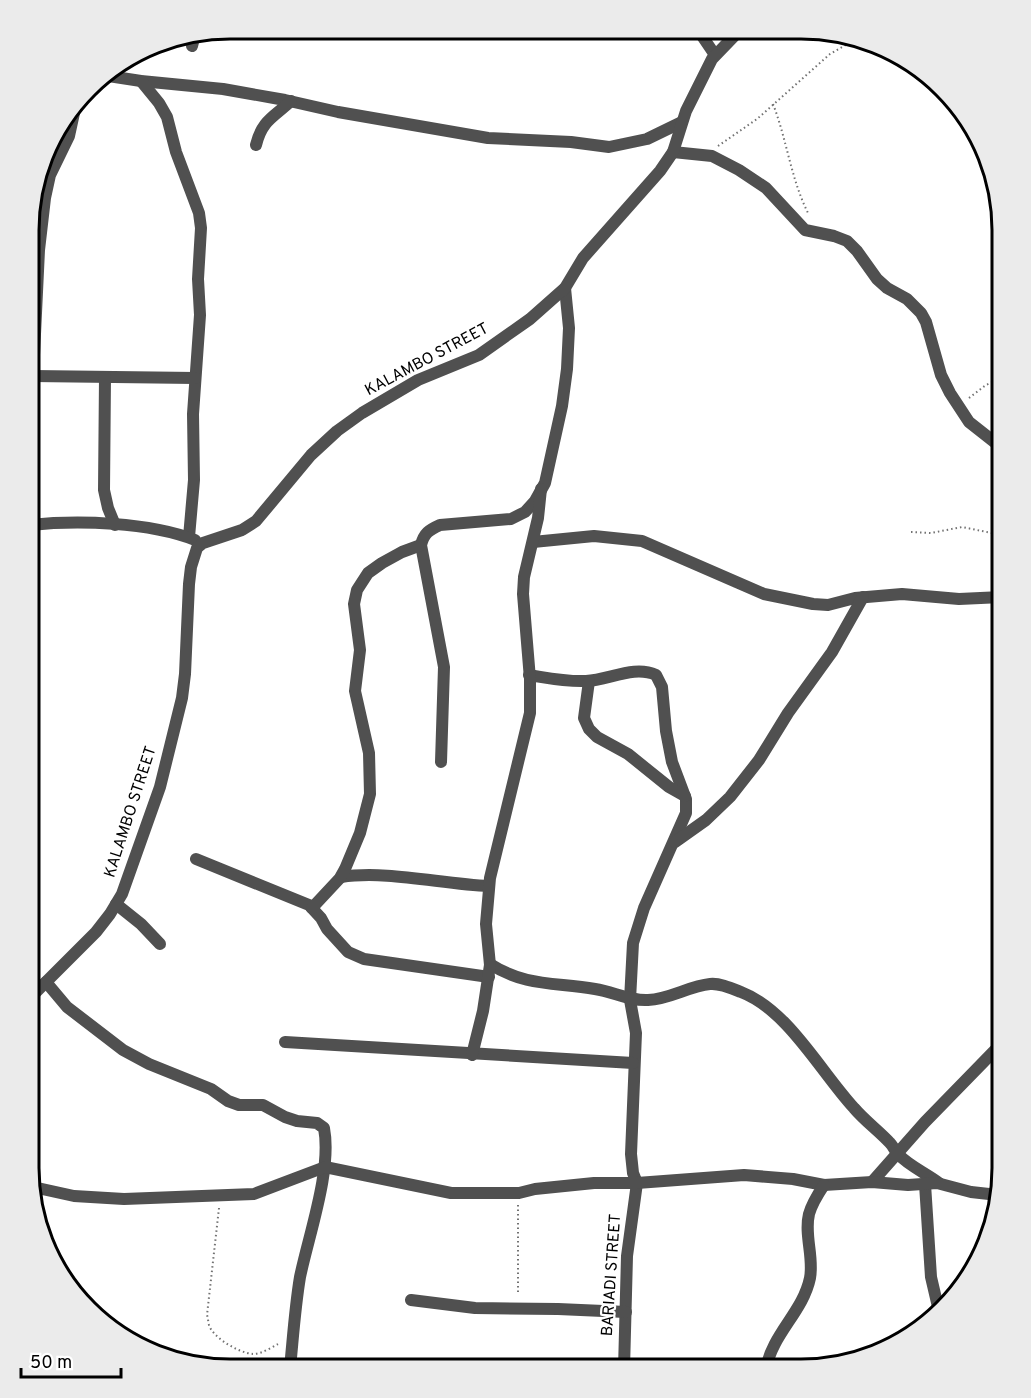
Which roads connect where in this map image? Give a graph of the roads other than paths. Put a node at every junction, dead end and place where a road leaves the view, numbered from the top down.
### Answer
1 (704, 39) edge
2 (731, 39) edge
3 (715, 55) junction
4 (116, 77) edge
5 (141, 81) junction
6 (291, 101) junction
7 (682, 122) junction
8 (72, 124) edge
9 (256, 145) dead end
10 (673, 152) junction
11 (39, 250) edge
12 (565, 288) junction
13 (39, 376) edge
14 (105, 377) junction
15 (195, 378) junction
16 (992, 440) edge
17 (541, 489) junction
18 (39, 525) edge
19 (115, 525) junction
20 (189, 537) junction
21 (533, 542) junction
22 (203, 543) junction
23 (421, 545) junction
24 (863, 597) junction
25 (992, 597) edge
26 (530, 675) junction
27 (589, 681) junction
28 (441, 762) dead end
29 (685, 796) junction
30 (675, 842) junction
31 (196, 859) dead end
32 (340, 877) junction
33 (489, 886) junction
34 (116, 904) junction
35 (312, 908) junction
36 (160, 945) dead end
37 (490, 964) junction
38 (489, 977) junction
39 (46, 982) junction
40 (39, 989) edge
41 (630, 1000) junction
42 (285, 1042) dead end
43 (992, 1053) edge
44 (472, 1055) junction
45 (633, 1063) junction
46 (897, 1153) junction
47 (325, 1167) junction
48 (872, 1182) junction
49 (637, 1183) junction
50 (939, 1183) junction
51 (925, 1184) junction
52 (824, 1185) junction
53 (40, 1189) edge
54 (990, 1194) edge
55 (411, 1300) dead end
56 (937, 1302) edge
57 (626, 1312) junction
58 (291, 1359) edge
59 (624, 1359) edge
60 (769, 1359) edge

1 - 3 street
2 - 3 street, KALAMBO STREET
3 - 7 street, KALAMBO STREET
4 - 5 street
5 - 6 street
5 - 15 street
6 - 7 street
6 - 9 street
7 - 10 street, KALAMBO STREET
8 - 11 street
10 - 12 street, KALAMBO STREET
10 - 16 street
12 - 17 street
12 - 22 street, KALAMBO STREET
13 - 14 street
14 - 15 street
14 - 19 street
15 - 20 street
17 - 21 street
17 - 23 street
18 - 19 street
19 - 20 street
20 - 22 street
21 - 24 street
21 - 26 street
22 - 34 street, KALAMBO STREET
23 - 28 street
23 - 32 street
24 - 25 street
24 - 30 street
26 - 27 street
26 - 33 street
27 - 29 street
27 - 29 street
29 - 30 street
30 - 41 street
31 - 35 street
32 - 33 street
32 - 35 street
33 - 37 street
34 - 36 street
34 - 39 street, KALAMBO STREET
35 - 38 street
37 - 38 street
37 - 41 street
38 - 44 street
39 - 40 street, KALAMBO STREET
39 - 47 street
41 - 45 street
41 - 46 street
42 - 44 street
43 - 46 street
44 - 45 street
45 - 49 street
46 - 48 street
46 - 50 street
47 - 49 street
47 - 53 street
47 - 58 street
48 - 51 street
48 - 52 street
49 - 52 street
49 - 57 street, BARIADI STREET
50 - 51 street
50 - 54 street
51 - 56 street
52 - 60 street
55 - 57 street
57 - 59 street, BARIADI STREET

